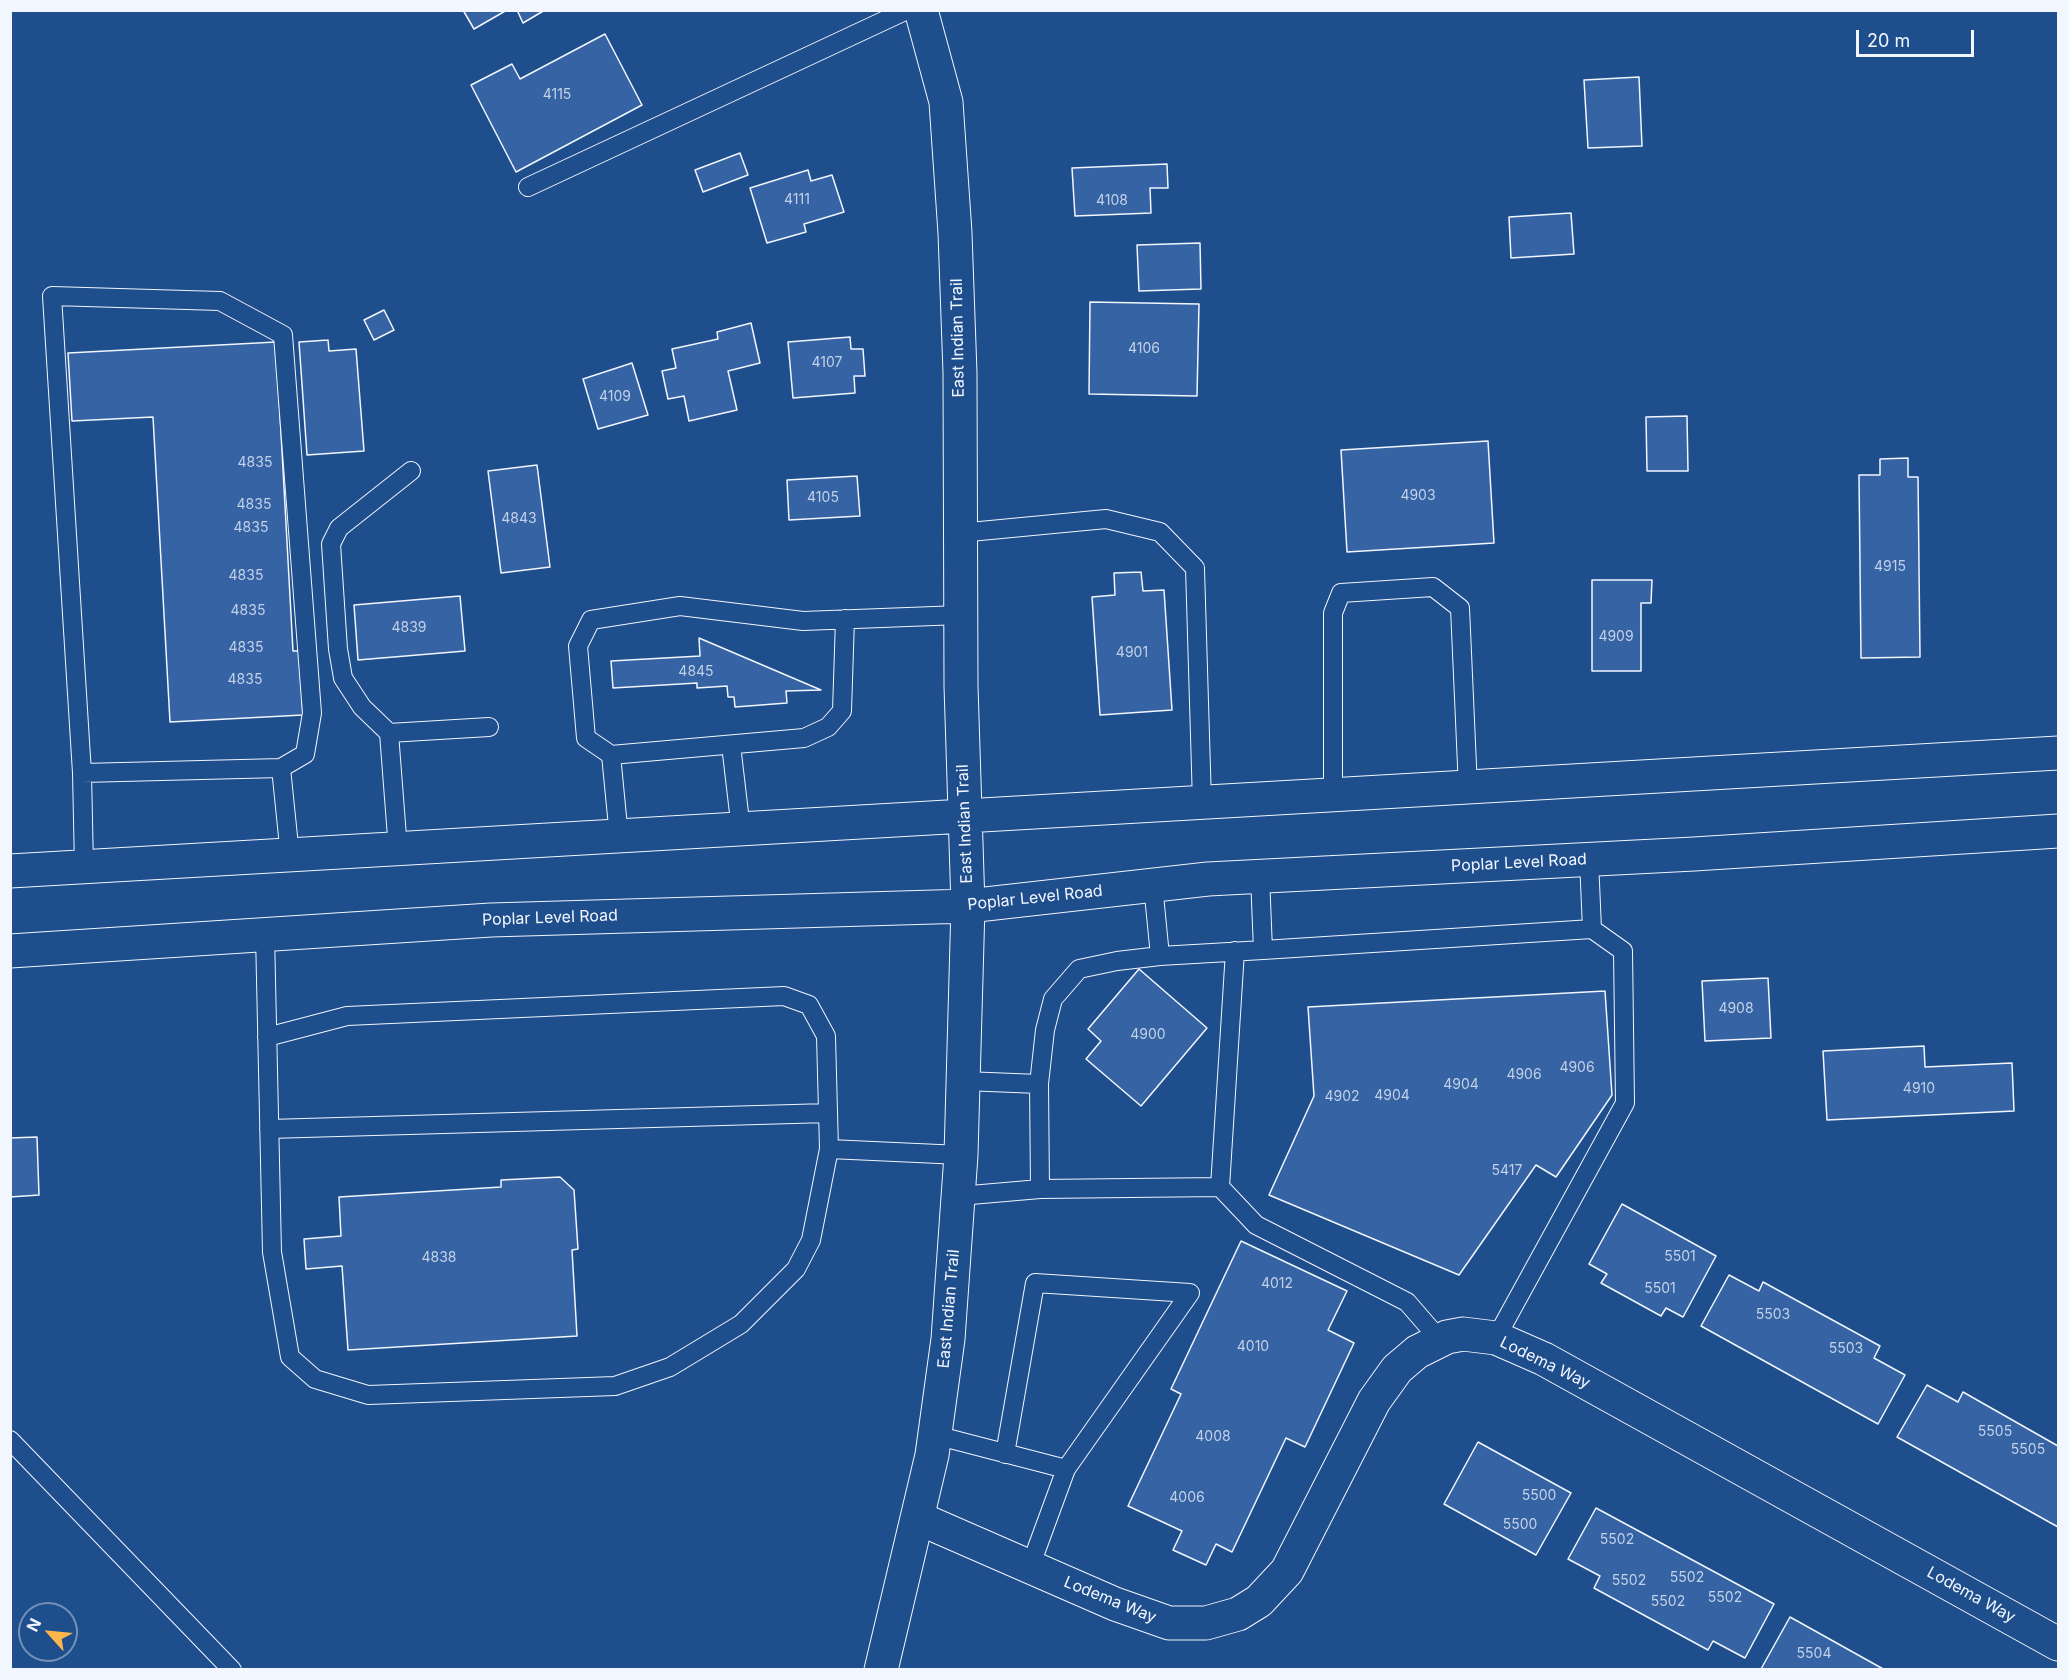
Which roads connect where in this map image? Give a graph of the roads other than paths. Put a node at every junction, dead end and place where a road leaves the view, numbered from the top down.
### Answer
1 (907, 10) edge
2 (921, 10) edge
3 (528, 187) dead end
4 (411, 471) dead end
5 (959, 533) junction
6 (960, 615) junction
7 (844, 619) junction
8 (489, 727) dead end
9 (389, 733) junction
10 (731, 745) junction
11 (2058, 753) edge
12 (611, 755) junction
13 (281, 768) junction
14 (82, 773) junction
15 (1468, 788) junction
16 (1333, 796) junction
17 (1202, 803) junction
18 (965, 817) junction
19 (741, 830) junction
20 (2058, 831) edge
21 (619, 837) junction
22 (398, 849) junction
23 (290, 856) junction
24 (1589, 860) junction
25 (84, 866) junction
26 (10, 871) edge
27 (1260, 876) junction
28 (1153, 885) junction
29 (968, 906) junction
30 (1592, 929) junction
31 (265, 934) junction
32 (1263, 950) junction
33 (10, 951) edge
34 (1235, 951) junction
35 (1160, 956) junction
36 (267, 1037) junction
37 (964, 1081) junction
38 (1039, 1084) junction
39 (828, 1113) junction
40 (269, 1130) junction
41 (830, 1149) junction
42 (961, 1155) junction
43 (1220, 1187) junction
44 (1040, 1189) junction
45 (959, 1196) junction
46 (1496, 1338) junction
47 (1440, 1340) junction
48 (934, 1435) junction
49 (10, 1440) edge
50 (1005, 1454) junction
51 (1066, 1469) junction
52 (918, 1518) junction
53 (1030, 1567) junction
54 (2058, 1644) edge
55 (232, 1670) edge
56 (881, 1670) edge

1 - 3 lane
2 - 5 main road, East Indian Trail
4 - 9 lane
5 - 6 main road, East Indian Trail
5 - 17 lane
6 - 7 lane
6 - 18 main road, East Indian Trail
7 - 10 lane
7 - 12 lane
8 - 9 lane
9 - 22 lane
10 - 12 lane
10 - 19 lane
11 - 15 main road
12 - 21 lane
13 - 14 lane
13 - 14 lane
13 - 23 lane
14 - 25 lane
15 - 16 main road
15 - 16 lane
16 - 17 main road
17 - 18 main road
18 - 19 main road
18 - 29 main road, East Indian Trail
19 - 21 main road
20 - 24 main road, Poplar Level Road
21 - 22 main road
22 - 23 main road
23 - 25 main road
24 - 27 main road, Poplar Level Road
24 - 30 lane
25 - 26 main road
27 - 28 main road, Poplar Level Road
27 - 32 lane
28 - 29 main road, Poplar Level Road
28 - 35 lane
29 - 31 main road, Poplar Level Road
29 - 37 main road, East Indian Trail
30 - 32 lane
30 - 46 lane
31 - 33 main road, Poplar Level Road
31 - 36 lane
32 - 34 lane
34 - 35 lane
34 - 43 lane
35 - 38 lane
36 - 39 lane
36 - 40 lane
37 - 38 lane
37 - 42 main road, East Indian Trail
38 - 44 lane
39 - 40 lane
39 - 41 lane
40 - 41 lane
41 - 42 lane
42 - 45 main road, East Indian Trail
43 - 44 lane
43 - 47 lane
44 - 45 lane
45 - 48 main road, East Indian Trail
46 - 47 main road, Lodema Way
46 - 54 main road, Lodema Way
47 - 53 main road, Lodema Way
48 - 50 lane
48 - 52 main road, East Indian Trail
49 - 55 lane
50 - 51 lane
50 - 51 lane
51 - 53 lane
52 - 53 main road, Lodema Way
52 - 56 main road, East Indian Trail

